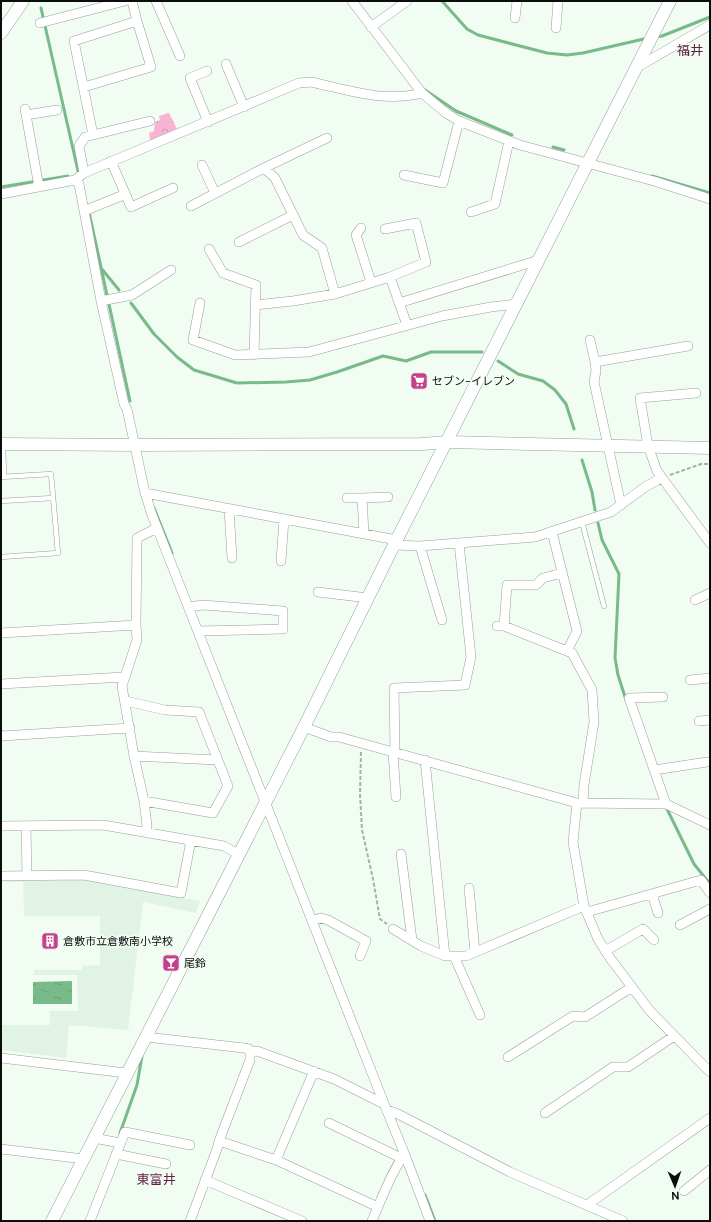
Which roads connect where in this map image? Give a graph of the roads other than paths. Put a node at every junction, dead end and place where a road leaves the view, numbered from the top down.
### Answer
1 (23, 1) edge
2 (125, 1) edge
3 (132, 1) edge
4 (156, 1) edge
5 (352, 1) edge
6 (407, 1) edge
7 (517, 1) edge
8 (558, 1) edge
9 (670, 1) edge
10 (515, 18) dead end
11 (137, 21) junction
12 (43, 23) dead end
13 (710, 26) edge
14 (371, 27) junction
15 (556, 28) dead end
16 (1, 33) edge
17 (180, 56) dead end
18 (226, 64) dead end
19 (636, 68) junction
20 (208, 71) dead end
21 (84, 87) junction
22 (422, 93) junction
23 (243, 104) junction
24 (57, 110) dead end
25 (207, 119) junction
26 (150, 121) dead end
27 (459, 121) junction
28 (93, 135) junction
29 (327, 138) dead end
30 (509, 141) junction
31 (110, 162) junction
32 (588, 164) junction
33 (202, 165) dead end
34 (264, 168) junction
35 (84, 173) junction
36 (404, 175) dead end
37 (75, 180) junction
38 (39, 183) junction
39 (173, 188) dead end
40 (215, 193) junction
41 (1, 194) edge
42 (121, 196) dead end
43 (710, 199) edge
44 (191, 206) dead end
45 (87, 210) junction
46 (471, 212) dead end
47 (293, 215) junction
48 (361, 228) dead end
49 (385, 229) dead end
50 (239, 242) dead end
51 (209, 249) dead end
52 (539, 260) junction
53 (171, 270) dead end
54 (390, 277) junction
55 (371, 282) junction
56 (335, 294) junction
57 (101, 301) junction
58 (200, 303) dead end
59 (399, 303) junction
60 (516, 304) junction
61 (256, 305) junction
62 (407, 325) junction
63 (590, 340) dead end
64 (688, 346) dead end
65 (254, 355) junction
66 (595, 362) junction
67 (696, 393) dead end
68 (446, 442) junction
69 (2, 444) edge
70 (136, 445) junction
71 (608, 445) junction
72 (648, 446) junction
73 (710, 448) edge
74 (3, 477) edge
75 (661, 478) junction
76 (145, 493) junction
77 (388, 497) dead end
78 (53, 498) junction
79 (347, 498) dead end
80 (362, 498) junction
81 (1, 501) edge
82 (621, 505) junction
83 (229, 509) junction
84 (284, 519) junction
85 (582, 522) junction
86 (157, 528) junction
87 (552, 532) junction
88 (364, 534) junction
89 (395, 543) junction
90 (459, 543) junction
91 (710, 543) edge
92 (420, 546) junction
93 (1, 557) edge
94 (232, 558) dead end
95 (281, 561) dead end
96 (562, 573) junction
97 (318, 592) dead end
98 (710, 593) edge
99 (368, 598) junction
100 (695, 600) dead end
101 (191, 606) junction
102 (604, 606) dead end
103 (442, 620) dead end
104 (136, 625) junction
105 (201, 631) junction
106 (1, 633) edge
107 (566, 651) junction
108 (124, 677) junction
109 (710, 678) edge
110 (690, 680) dead end
111 (1, 684) edge
112 (663, 697) dead end
113 (126, 701) junction
114 (710, 720) edge
115 (699, 721) dead end
116 (304, 727) junction
117 (130, 728) junction
118 (1, 735) edge
119 (394, 752) junction
120 (134, 756) junction
121 (217, 760) junction
122 (425, 760) junction
123 (707, 762) dead end
124 (654, 770) junction
125 (396, 797) dead end
126 (144, 801) junction
127 (265, 801) junction
128 (580, 803) junction
129 (666, 804) junction
130 (710, 825) edge
131 (1, 826) edge
132 (26, 826) junction
133 (146, 833) junction
134 (192, 840) junction
135 (238, 854) junction
136 (401, 854) dead end
137 (1, 876) edge
138 (27, 876) junction
139 (469, 888) dead end
140 (710, 893) edge
141 (652, 894) junction
142 (586, 909) junction
143 (710, 909) edge
144 (658, 913) dead end
145 (314, 920) junction
146 (680, 925) dead end
147 (393, 930) road end
148 (412, 940) junction
149 (654, 940) dead end
150 (605, 951) junction
151 (475, 952) junction
152 (360, 956) dead end
153 (450, 956) junction
154 (632, 987) junction
155 (480, 1015) dead end
156 (674, 1036) junction
157 (146, 1037) junction
158 (250, 1052) junction
159 (508, 1057) dead end
160 (1, 1058) edge
161 (314, 1071) junction
162 (710, 1072) edge
163 (126, 1073) junction
164 (385, 1107) junction
165 (545, 1113) dead end
166 (710, 1118) edge
167 (329, 1124) dead end
168 (94, 1138) junction
169 (219, 1141) junction
170 (117, 1142) junction
171 (190, 1145) dead end
172 (1, 1149) edge
173 (116, 1154) junction
174 (403, 1156) junction
175 (84, 1159) junction
176 (276, 1160) junction
177 (166, 1164) dead end
178 (710, 1170) edge
179 (205, 1180) junction
180 (684, 1191) dead end
181 (587, 1205) junction
182 (378, 1207) junction
183 (52, 1221) edge
184 (90, 1221) edge
185 (190, 1221) edge
186 (302, 1221) edge
187 (372, 1221) edge
188 (430, 1221) edge
189 (623, 1221) edge

1 - 16 street
2 - 12 street
3 - 11 street
4 - 17 street
5 - 14 street
6 - 14 street
7 - 10 street
8 - 15 street
9 - 19 street
11 - 21 street
11 - 21 street
13 - 19 street
14 - 22 street
18 - 23 street
19 - 32 street
20 - 25 street
21 - 28 street
22 - 23 street
22 - 27 street
23 - 25 street
24 - 38 street
25 - 31 street
26 - 28 street
27 - 30 street
27 - 36 street
28 - 35 street
29 - 34 street
30 - 32 street
30 - 46 street
31 - 35 street
31 - 39 street
32 - 43 street
32 - 52 street
33 - 40 street
34 - 40 street
34 - 47 street
35 - 37 street
37 - 38 street
37 - 45 street
38 - 41 street
40 - 44 street
42 - 45 street
45 - 57 street
47 - 50 street
47 - 56 street
48 - 55 street
49 - 54 street
51 - 61 street
52 - 59 street
52 - 60 street
53 - 57 street
54 - 55 street
54 - 59 street
55 - 56 street
56 - 61 street
57 - 70 street
58 - 65 street
59 - 62 street
60 - 62 street
60 - 68 street
61 - 65 street
62 - 65 street
63 - 66 street
64 - 66 street
66 - 71 street
67 - 72 street
68 - 70 street
68 - 71 street
68 - 89 street
69 - 70 street
69 - 74 lane
70 - 76 street
71 - 72 street
71 - 82 street
72 - 73 street
72 - 75 street
74 - 78 lane
75 - 82 street
75 - 91 street
76 - 83 street
76 - 86 street
77 - 80 street
78 - 81 lane
78 - 93 lane
79 - 80 street
80 - 88 street
82 - 85 street
83 - 84 street
83 - 94 street
84 - 88 street
84 - 95 street
85 - 87 street
85 - 102 lane
86 - 101 street
86 - 104 street
87 - 90 street
87 - 96 street
88 - 89 street
89 - 92 street
89 - 99 street
90 - 92 street
90 - 119 street
92 - 103 street
96 - 107 street
96 - 107 street
97 - 99 street
98 - 100 street
99 - 116 street
101 - 105 street
101 - 105 street
104 - 106 street
104 - 108 street
105 - 127 street
107 - 128 street
108 - 111 street
108 - 113 street
109 - 110 street
112 - 124 street
113 - 117 street
113 - 121 street
114 - 115 street
116 - 119 street
116 - 127 street
117 - 118 street
117 - 120 street
119 - 122 street
119 - 125 street
120 - 121 street
120 - 126 street
121 - 126 street
122 - 128 street
122 - 153 street
123 - 124 street
124 - 129 street
126 - 133 street
127 - 135 street
127 - 145 street
128 - 129 street
128 - 142 street
129 - 130 street
131 - 132 street
132 - 133 street
132 - 138 street
133 - 134 street
134 - 135 street
134 - 138 street
135 - 157 street
136 - 148 street
137 - 138 street
139 - 151 street
140 - 141 street
141 - 142 street
141 - 144 street
142 - 150 street
142 - 151 street
143 - 146 street
145 - 152 street
145 - 164 street
147 - 148 street
148 - 153 street
149 - 150 street
150 - 154 street
151 - 153 street
153 - 155 street
154 - 156 street
154 - 159 street
156 - 162 street
156 - 165 street
157 - 158 street
157 - 163 street
158 - 161 street
158 - 169 street
160 - 163 street
161 - 164 street
161 - 176 street
163 - 168 street
164 - 174 street
164 - 181 street
166 - 181 street
167 - 174 street
168 - 170 street
168 - 175 street
169 - 176 street
169 - 179 street
170 - 171 street
170 - 173 street
172 - 175 street
173 - 177 street
173 - 184 street
174 - 182 street
174 - 188 street
175 - 183 street
176 - 182 street
178 - 180 street
179 - 185 street
179 - 186 street
181 - 189 street
182 - 187 street

